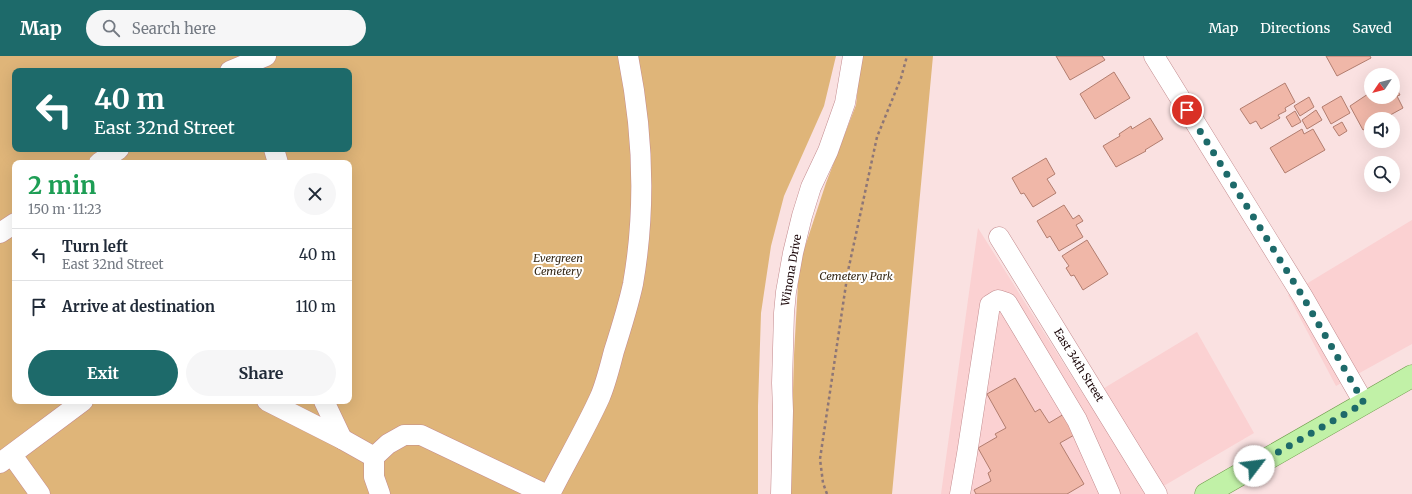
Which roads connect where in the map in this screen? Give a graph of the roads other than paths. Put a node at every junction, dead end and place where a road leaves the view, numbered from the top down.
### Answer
1 (266, 56) edge
2 (628, 56) edge
3 (853, 56) edge
4 (1154, 56) edge
5 (230, 67) edge
6 (115, 152) edge
7 (103, 160) edge
8 (12, 225) edge
9 (0, 233) edge
10 (1000, 237) dead end
11 (1412, 376) edge
12 (1364, 403) junction
13 (79, 404) edge
14 (273, 404) edge
15 (325, 404) edge
16 (342, 439) junction
17 (374, 457) junction
18 (6, 459) edge
19 (1230, 488) edge
20 (40, 494) edge
21 (380, 494) edge
22 (545, 494) edge
23 (550, 494) edge
24 (781, 494) edge
25 (960, 494) edge
26 (1110, 494) edge
27 (1157, 494) edge
28 (1206, 494) edge

1 - 5 street
2 - 23 street
3 - 24 street, Winona Drive
4 - 12 street
6 - 7 street
8 - 9 street
10 - 27 street, East 34th Street
11 - 12 main road
12 - 19 main road
13 - 18 street
14 - 16 street
15 - 16 street
16 - 17 street
17 - 21 street
17 - 22 street
18 - 20 street
19 - 28 main road
25 - 26 street

